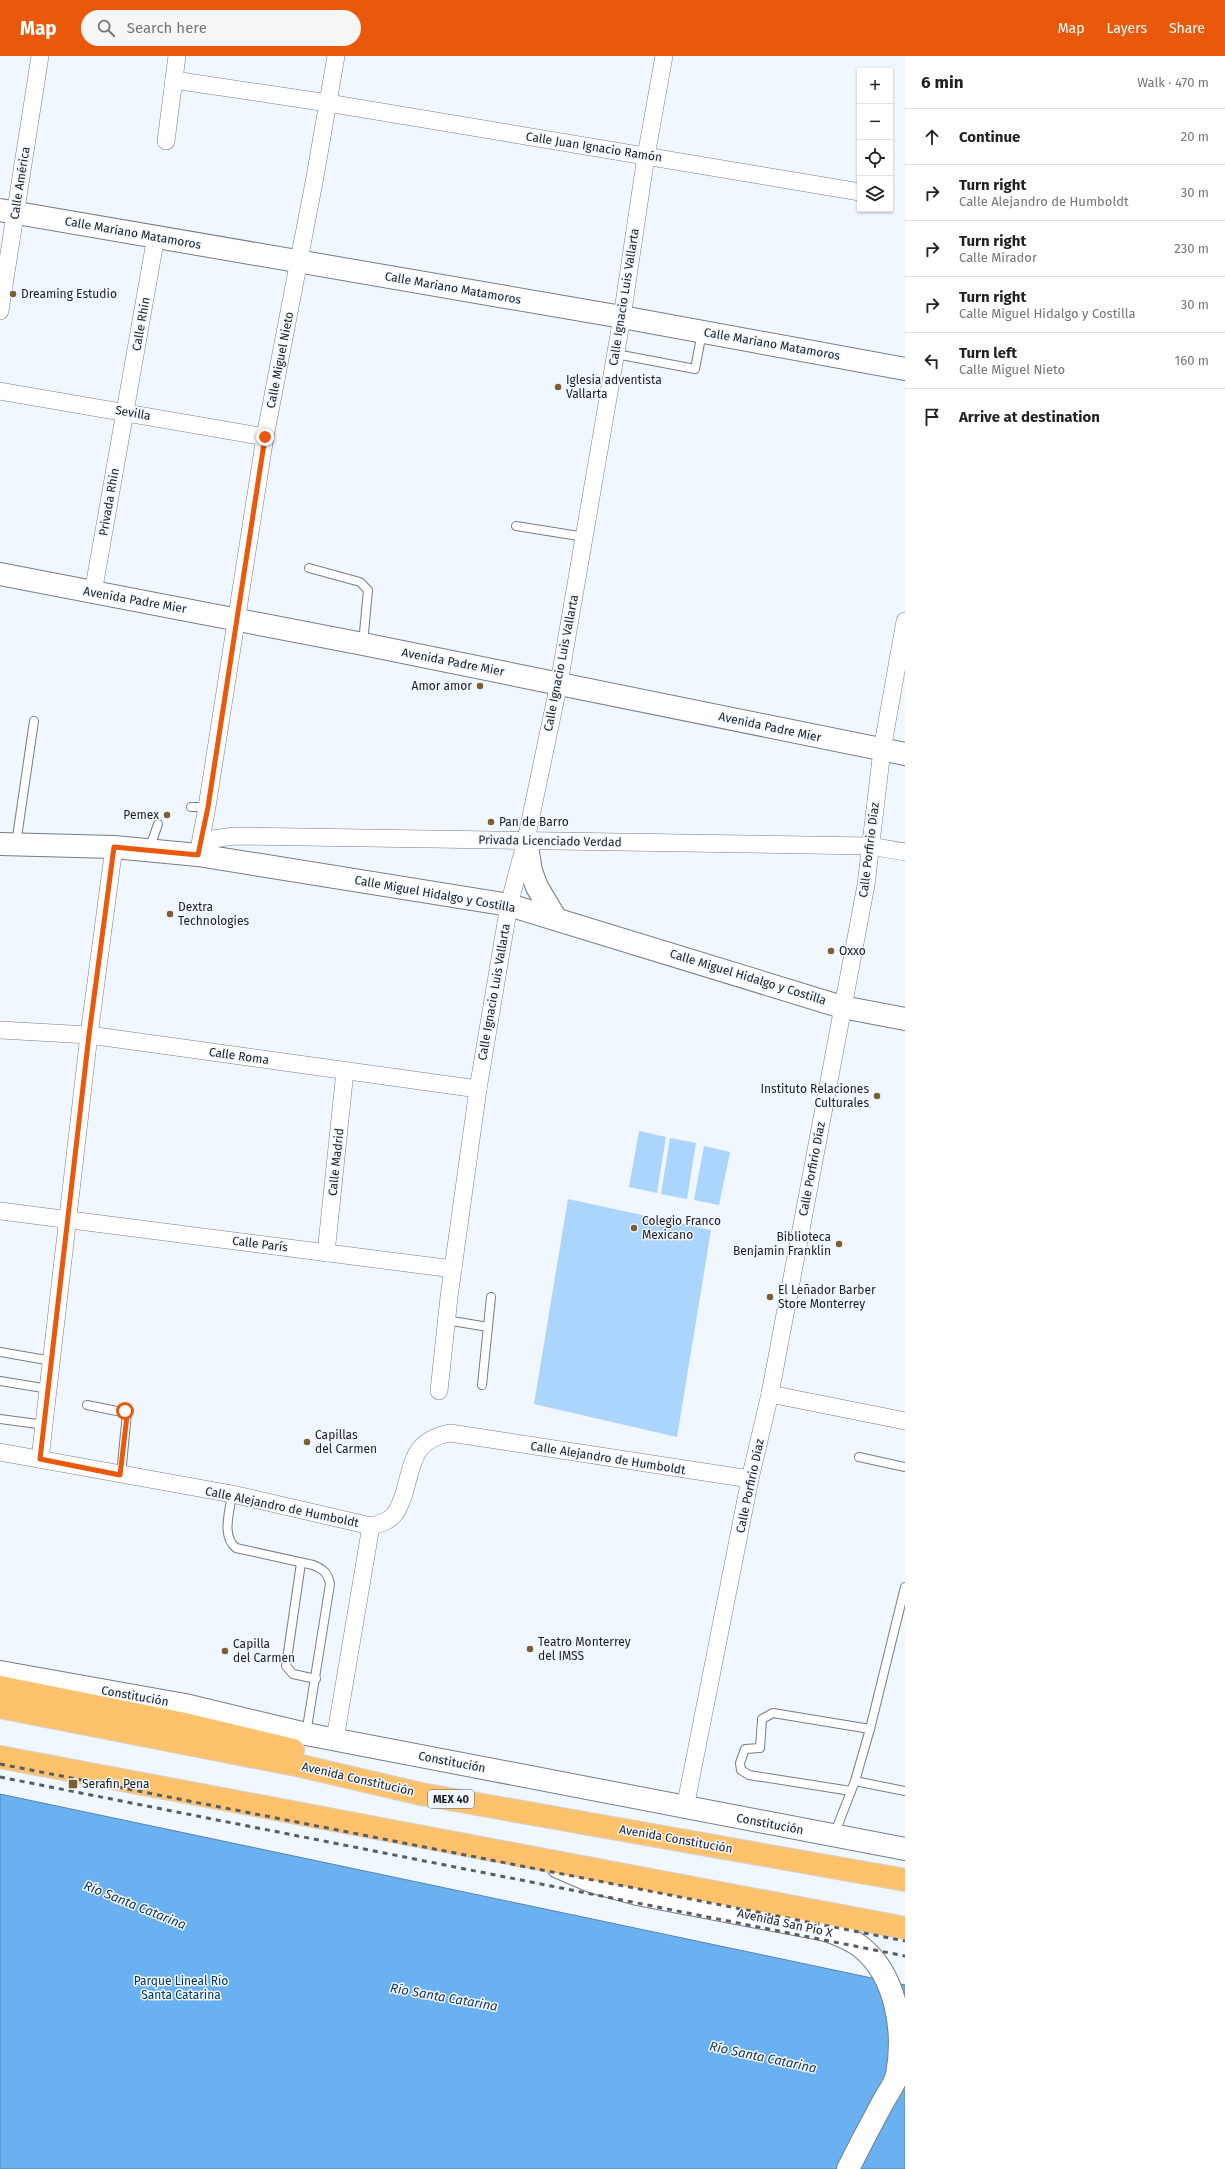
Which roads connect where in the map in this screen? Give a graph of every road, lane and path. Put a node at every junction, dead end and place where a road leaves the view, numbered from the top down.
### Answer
1 (40, 56) edge
2 (177, 56) edge
3 (336, 56) edge
4 (664, 56) edge
5 (174, 80) junction
6 (328, 104) junction
7 (166, 141) dead end
8 (646, 156) junction
9 (857, 191) edge
10 (8, 211) edge
11 (156, 236) junction
12 (299, 262) junction
13 (0, 311) edge
14 (622, 317) junction
15 (702, 332) junction
16 (616, 354) junction
17 (905, 369) edge
18 (0, 391) edge
19 (124, 412) junction
20 (265, 437) junction
21 (516, 526) dead end
22 (585, 537) junction
23 (309, 568) dead end
24 (0, 574) edge
25 (93, 593) junction
26 (237, 619) junction
27 (905, 621) edge
28 (363, 644) junction
29 (559, 683) junction
30 (34, 721) dead end
31 (882, 750) junction
32 (905, 754) edge
33 (158, 824) dead end
34 (526, 840) junction
35 (8, 845) edge
36 (870, 846) junction
37 (114, 847) junction
38 (149, 850) junction
39 (905, 852) edge
40 (201, 855) junction
41 (509, 905) junction
42 (556, 919) junction
43 (842, 1007) junction
44 (905, 1019) edge
45 (0, 1030) edge
46 (89, 1035) junction
47 (346, 1071) junction
48 (478, 1089) junction
49 (0, 1211) edge
50 (68, 1219) junction
51 (326, 1252) junction
52 (452, 1269) junction
53 (491, 1297) dead end
54 (446, 1320) junction
55 (488, 1327) junction
56 (0, 1352) edge
57 (52, 1361) junction
58 (0, 1381) edge
59 (482, 1385) dead end
60 (49, 1389) junction
61 (439, 1391) dead end
62 (770, 1394) junction
63 (87, 1405) dead end
64 (0, 1419) edge
65 (905, 1421) edge
66 (45, 1425) junction
67 (0, 1452) edge
68 (859, 1457) dead end
69 (40, 1459) junction
70 (905, 1467) edge
71 (120, 1475) junction
72 (750, 1479) junction
73 (232, 1494) junction
74 (371, 1526) junction
75 (300, 1563) junction
76 (905, 1587) edge
77 (0, 1672) edge
78 (316, 1679) junction
79 (0, 1687) edge
80 (0, 1707) edge
81 (870, 1729) junction
82 (306, 1734) junction
83 (335, 1739) junction
84 (0, 1757) edge
85 (855, 1780) junction
86 (851, 1791) junction
87 (905, 1791) edge
88 (421, 1794) junction
89 (685, 1808) junction
90 (834, 1836) junction
91 (900, 1846) edge
92 (540, 1859) junction
93 (902, 1879) edge
94 (905, 1928) edge
95 (848, 2169) edge

1 - 10 street, Calle América
2 - 5 street
3 - 6 street, Calle Miguel Nieto
4 - 8 street, Calle Ignacio Luis Vallarta
5 - 6 street, Calle Juan Ignacio Ramón
5 - 7 street
6 - 8 street, Calle Juan Ignacio Ramón
6 - 12 street, Calle Miguel Nieto
8 - 9 street, Calle Juan Ignacio Ramón
8 - 14 street, Calle Ignacio Luis Vallarta
10 - 11 street, Calle Mariano Matamoros
10 - 13 street, Calle América
11 - 12 street, Calle Mariano Matamoros
11 - 19 street, Calle Rhin
12 - 14 street, Calle Mariano Matamoros
12 - 20 street, Calle Miguel Nieto
14 - 15 street, Calle Mariano Matamoros
14 - 16 street, Calle Ignacio Luis Vallarta
15 - 16 lane
15 - 17 street, Calle Mariano Matamoros
16 - 22 street, Calle Ignacio Luis Vallarta
18 - 19 street, Sevilla
19 - 20 street, Sevilla
19 - 25 street, Privada Rhin
20 - 26 street, Calle Miguel Nieto
21 - 22 lane
22 - 29 street, Calle Ignacio Luis Vallarta
23 - 28 lane
24 - 25 street, Avenida Padre Mier
25 - 26 street, Avenida Padre Mier
26 - 28 street, Avenida Padre Mier
26 - 40 street, Calle Miguel Nieto
27 - 31 street, Calle Porfirio Díaz
28 - 29 street, Avenida Padre Mier
29 - 31 street, Avenida Padre Mier
29 - 34 street, Calle Ignacio Luis Vallarta
30 - 35 lane
31 - 32 street, Avenida Padre Mier
31 - 36 street, Calle Porfirio Díaz
33 - 38 lane
34 - 36 street, Privada Licenciado Verdad
34 - 40 street, Privada Licenciado Verdad
34 - 41 street, Calle Ignacio Luis Vallarta
34 - 42 street
35 - 37 street, Calle Miguel Hidalgo y Costilla
36 - 39 street, Privada Licenciado Verdad
36 - 43 street, Calle Porfirio Díaz
37 - 38 street, Calle Miguel Hidalgo y Costilla
37 - 46 street
38 - 40 street, Calle Miguel Hidalgo y Costilla
40 - 41 street, Calle Miguel Hidalgo y Costilla
41 - 42 street, Calle Miguel Hidalgo y Costilla
41 - 48 street, Calle Ignacio Luis Vallarta
42 - 43 street, Calle Miguel Hidalgo y Costilla
43 - 44 street, Calle Miguel Hidalgo y Costilla
43 - 62 street, Calle Porfirio Díaz
45 - 46 street, Calle Roma
46 - 47 street, Calle Roma
46 - 50 street
47 - 48 street, Calle Roma
47 - 51 street, Calle Madrid
48 - 52 street, Calle Ignacio Luis Vallarta
49 - 50 street, Calle París
50 - 51 street, Calle París
50 - 57 street
51 - 52 street, Calle París
52 - 54 street, Calle Ignacio Luis Vallarta
53 - 55 lane
54 - 55 lane
54 - 61 street, Calle Ignacio Luis Vallarta
55 - 59 lane
56 - 57 lane
57 - 60 street
58 - 60 lane
60 - 66 street
62 - 65 street
62 - 72 street, Calle Porfirio Díaz
63 - 71 lane
64 - 66 lane
66 - 69 street
67 - 69 street, Calle Alejandro de Humboldt
68 - 70 lane
69 - 71 street, Calle Alejandro de Humboldt
71 - 73 street, Calle Alejandro de Humboldt
72 - 74 street, Calle Alejandro de Humboldt
72 - 89 street, Calle Porfirio Díaz
73 - 74 street, Calle Alejandro de Humboldt
73 - 75 lane
74 - 83 street
75 - 78 lane
75 - 78 lane
76 - 81 lane
77 - 82 street, Constitución
78 - 82 lane
79 - 88 highway
80 - 88 highway, Avenida Constitución / MEX 40
81 - 85 lane
81 - 86 lane
82 - 83 street, Constitución
83 - 89 street, Constitución
84 - 92 highway
85 - 86 lane
85 - 87 lane
86 - 90 lane
88 - 93 highway, Avenida Constitución / MEX 40
89 - 90 street, Constitución
90 - 91 street, Constitución
92 - 94 highway
92 - 95 street, Avenida San Pío X

